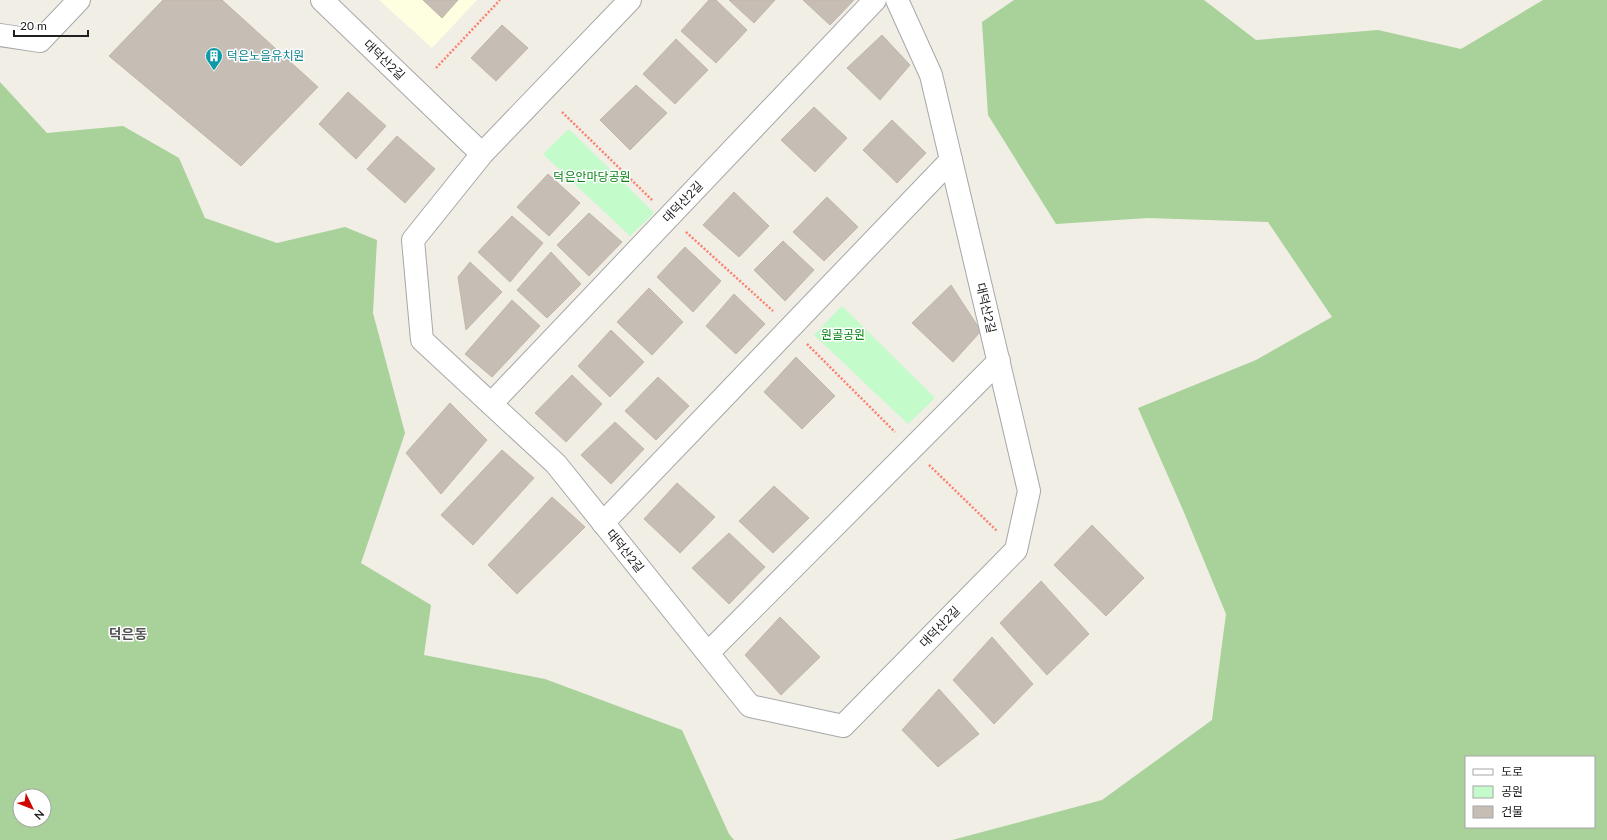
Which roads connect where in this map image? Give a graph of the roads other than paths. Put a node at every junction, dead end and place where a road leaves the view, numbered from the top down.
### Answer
1 (79, 0) edge
2 (322, 0) edge
3 (630, 0) edge
4 (875, 0) edge
5 (897, 0) edge
6 (0, 35) edge
7 (482, 154) junction
8 (951, 160) junction
9 (999, 362) junction
10 (491, 404) junction
11 (603, 523) junction
12 (708, 653) junction

1 - 6 street
2 - 7 street, 대덕산2길
3 - 7 street, 대덕산2길
4 - 10 street, 대덕산2길
5 - 8 street, 대덕산2길
7 - 10 street, 대덕산2길
8 - 9 street, 대덕산2길
8 - 11 street, 대덕산2길
9 - 12 street
9 - 12 street, 대덕산2길
10 - 11 street, 대덕산2길
11 - 12 street, 대덕산2길

